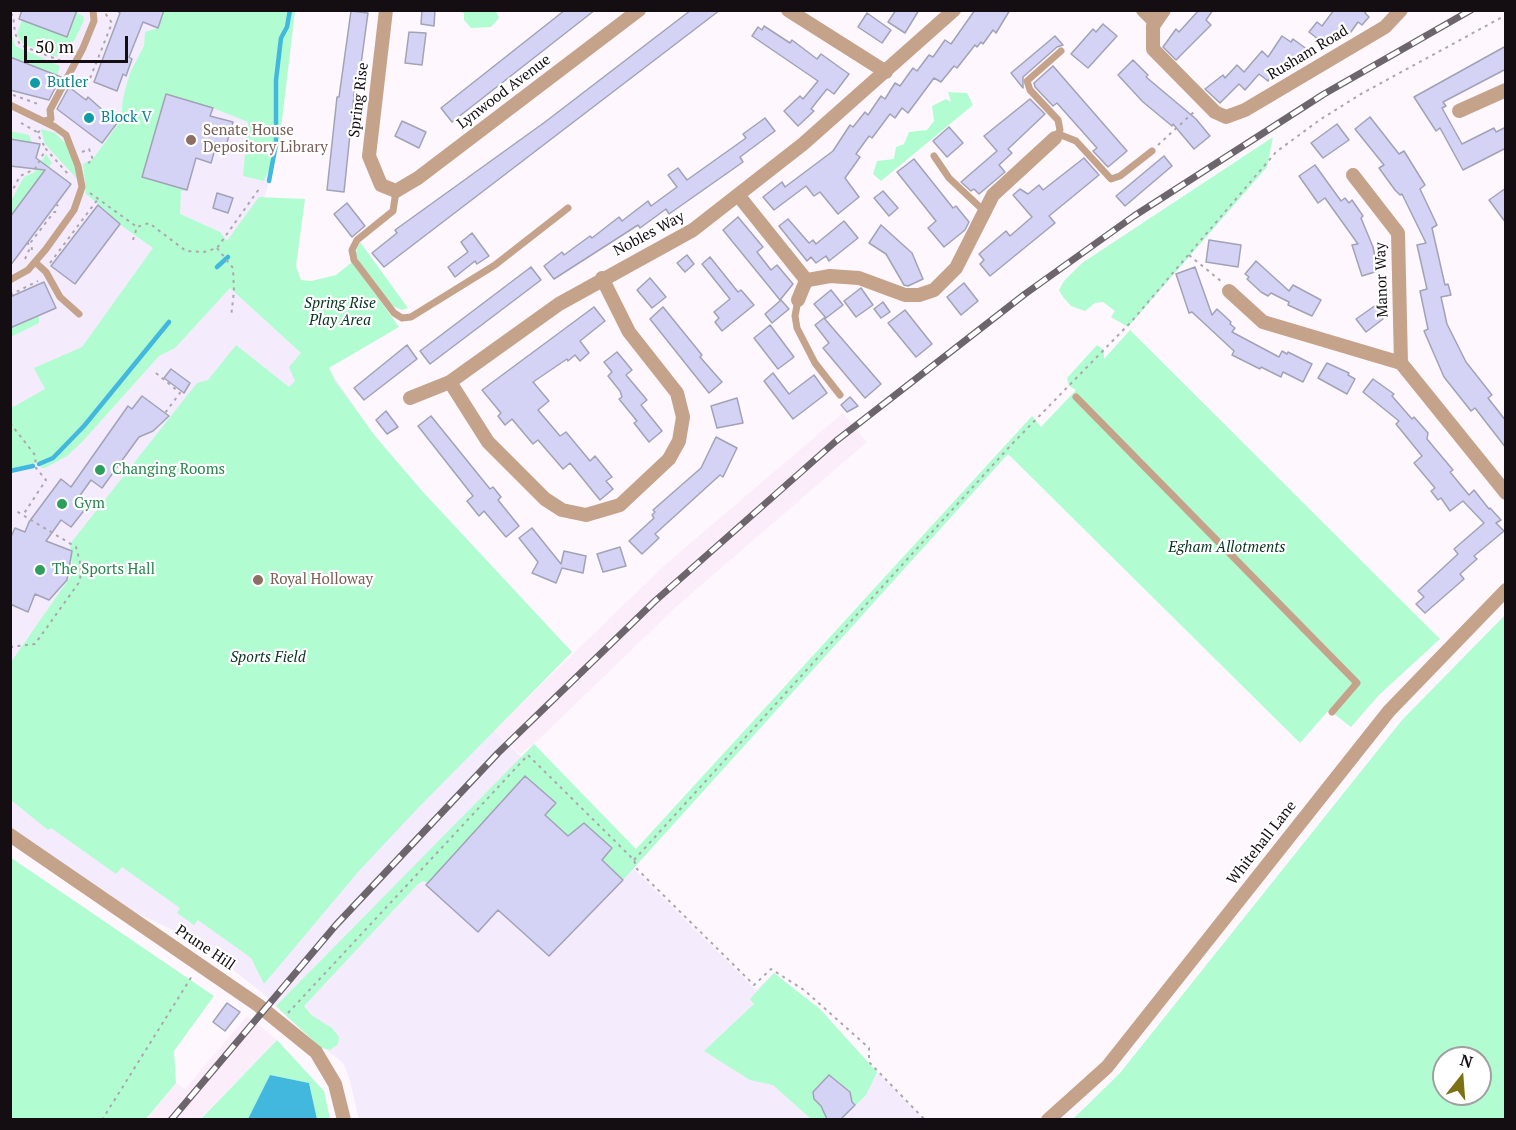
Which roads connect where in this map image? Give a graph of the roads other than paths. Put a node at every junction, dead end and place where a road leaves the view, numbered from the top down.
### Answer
1 (93, 10) edge
2 (386, 10) edge
3 (639, 10) edge
4 (788, 10) edge
5 (954, 10) edge
6 (1143, 10) edge
7 (1164, 10) edge
8 (1396, 12) edge
9 (1155, 22) junction
10 (1061, 51) dead end
11 (886, 72) junction
12 (1506, 90) edge
13 (10, 105) edge
14 (1459, 111) dead end
15 (44, 121) junction
16 (1055, 138) junction
17 (1152, 151) road end
18 (934, 156) dead end
19 (1353, 175) dead end
20 (391, 190) junction
21 (738, 195) junction
22 (568, 208) dead end
23 (983, 210) junction
24 (35, 262) junction
25 (602, 278) junction
26 (10, 280) edge
27 (807, 280) junction
28 (1229, 291) road end
29 (798, 300) joint
30 (79, 314) dead end
31 (1401, 363) junction
32 (450, 382) junction
33 (840, 395) dead end
34 (1076, 397) dead end
35 (410, 398) dead end
36 (1506, 493) edge
37 (1506, 590) edge
38 (1332, 712) dead end
39 (10, 835) edge
40 (344, 1119) edge
41 (1048, 1119) edge

1 - 15 lane
2 - 20 street, Spring Rise
3 - 20 street, Lynwood Avenue
4 - 11 street
5 - 11 street, Nobles Way
6 - 9 street
7 - 9 street
8 - 9 street, Rusham Road
10 - 16 lane
11 - 21 street, Nobles Way
12 - 14 street
13 - 15 lane
15 - 24 lane
16 - 17 lane
16 - 23 street
18 - 23 lane
19 - 31 street, Manor Way
20 - 22 lane
21 - 25 street, Nobles Way
21 - 27 street
23 - 27 street
24 - 26 lane
24 - 30 lane
25 - 32 street, Nobles Way
25 - 32 street
27 - 29 street
28 - 31 street
29 - 33 lane
31 - 36 street
32 - 35 street, Nobles Way
34 - 38 lane
37 - 41 street, Whitehall Lane
39 - 40 street, Prune Hill

